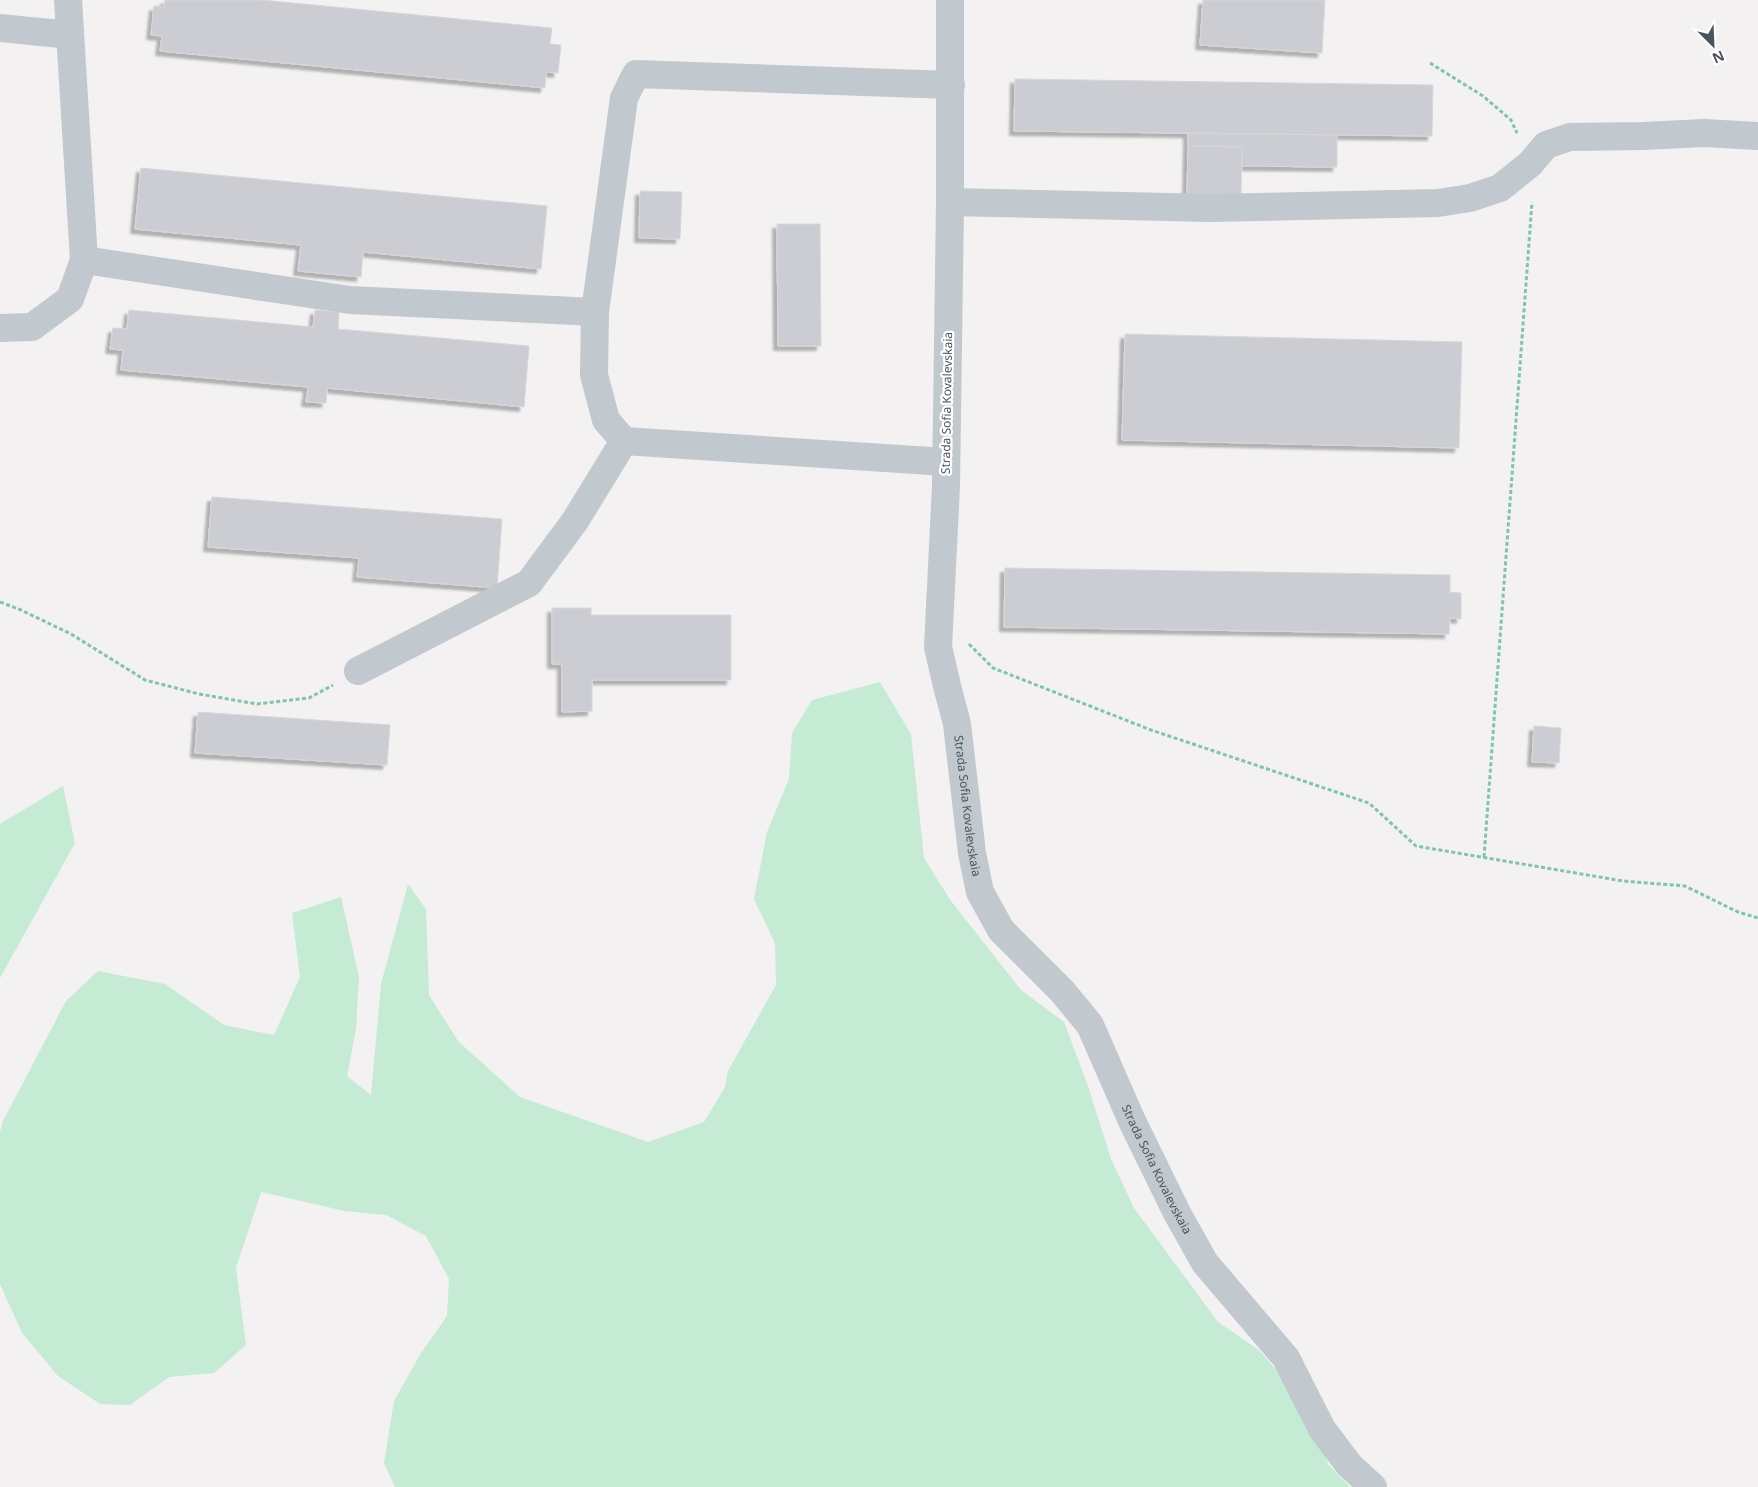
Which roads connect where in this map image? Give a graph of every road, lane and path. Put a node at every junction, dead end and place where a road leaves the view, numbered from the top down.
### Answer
1 (68, 0) edge
2 (950, 0) edge
3 (0, 28) edge
4 (70, 35) junction
5 (1430, 63) dead end
6 (951, 85) junction
7 (1758, 136) edge
8 (1530, 164) junction
9 (950, 202) junction
10 (84, 260) junction
11 (595, 312) junction
12 (0, 328) edge
13 (624, 441) junction
14 (946, 462) junction
15 (941, 600) junction
16 (0, 602) edge
17 (358, 671) joint
18 (1484, 857) junction
19 (1758, 918) edge
20 (1373, 1487) edge

1 - 4 street
2 - 6 street, Strada Sofia Kovalevskaia
3 - 4 street
4 - 10 street
5 - 8 path
6 - 9 street, Strada Sofia Kovalevskaia
6 - 11 street
7 - 8 street
8 - 9 street
8 - 18 path
9 - 14 street, Strada Sofia Kovalevskaia
10 - 11 street
10 - 12 street
11 - 13 street
13 - 14 street
13 - 17 street
14 - 15 street, Strada Sofia Kovalevskaia
15 - 18 path
15 - 20 street, Strada Sofia Kovalevskaia
16 - 17 path
18 - 19 path

